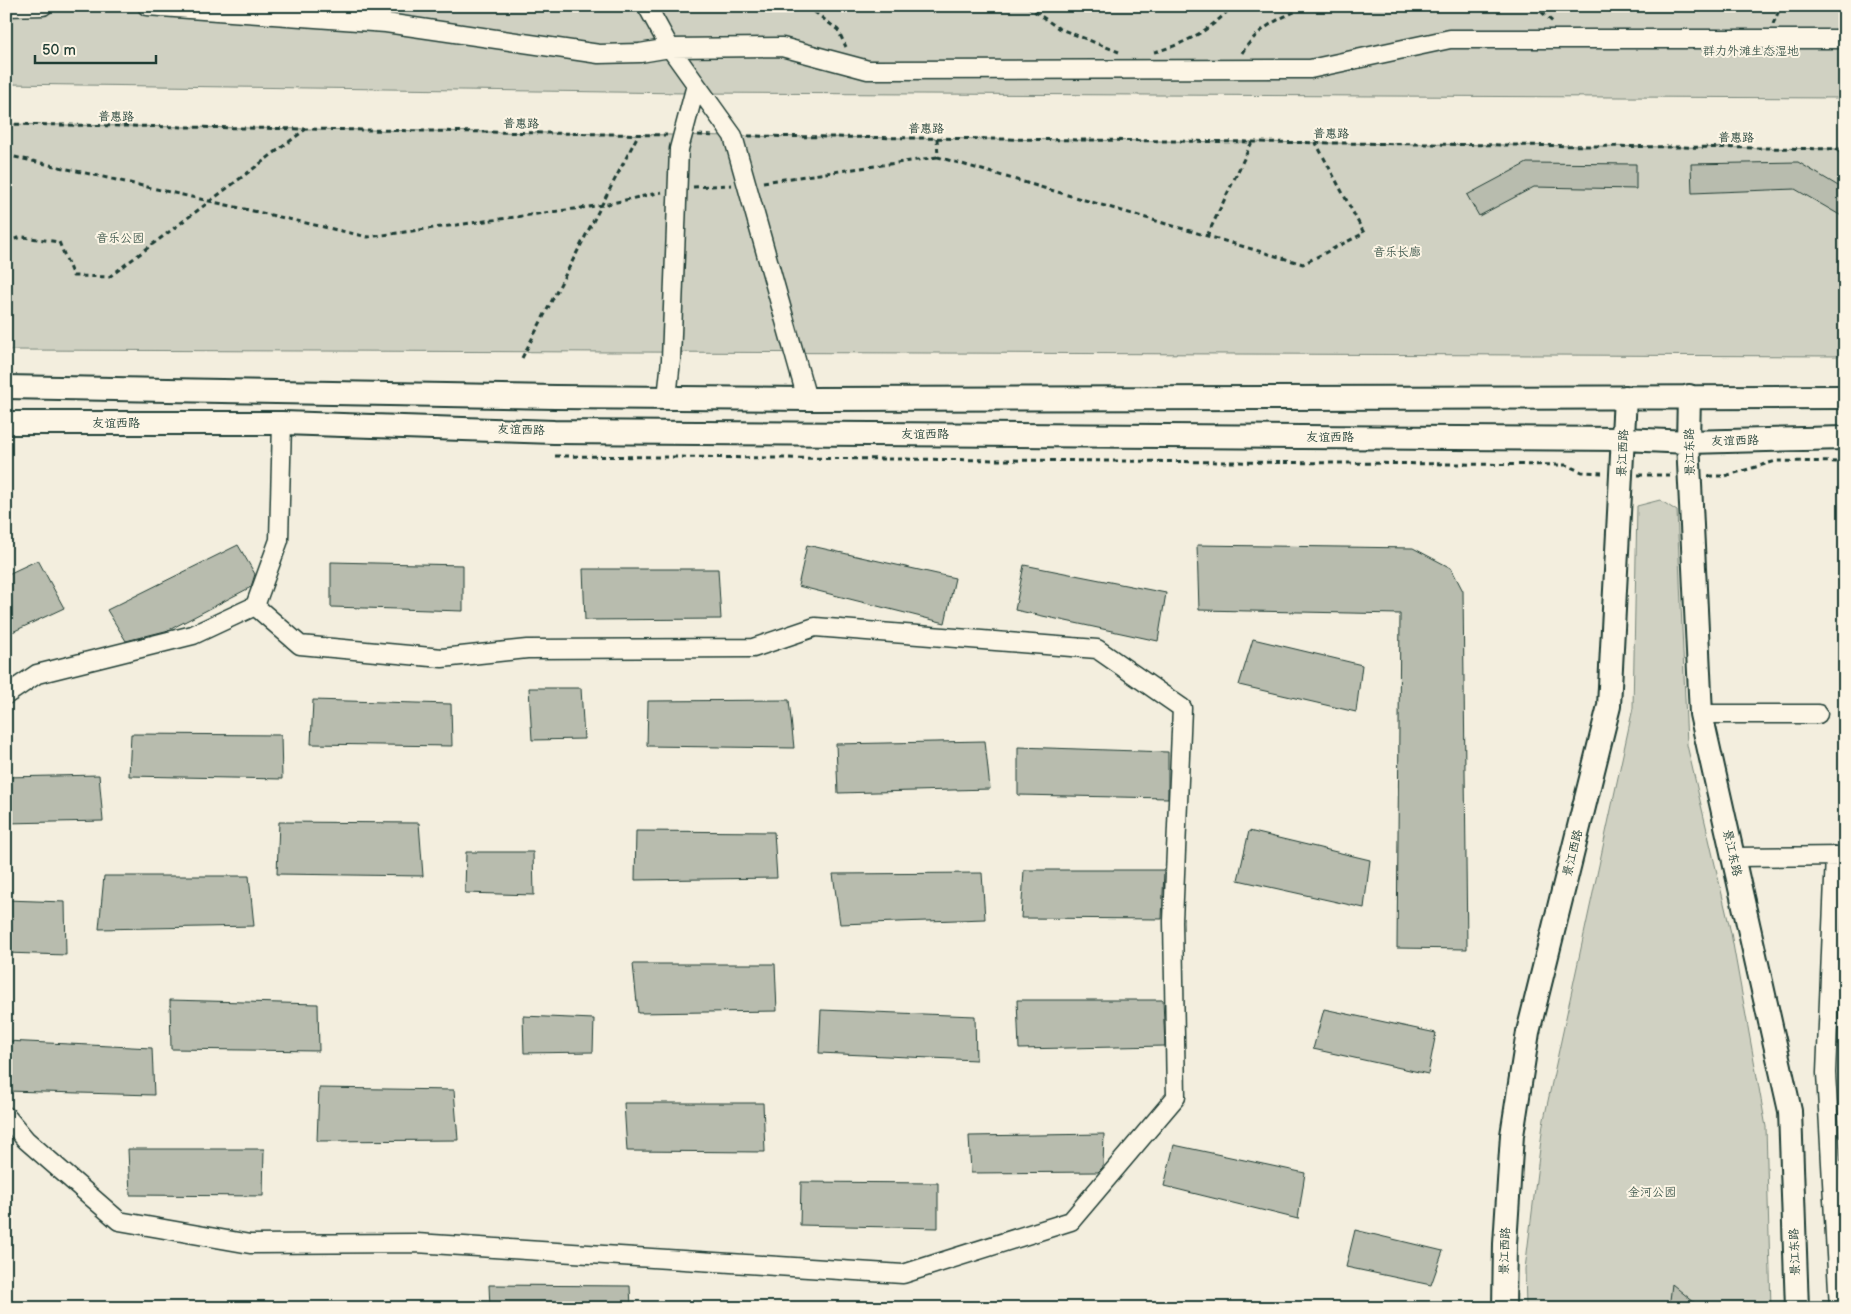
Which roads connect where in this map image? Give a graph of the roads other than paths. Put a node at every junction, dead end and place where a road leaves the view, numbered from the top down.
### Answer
1 (43, 6) edge
2 (147, 6) edge
3 (647, 6) edge
4 (6, 7) edge
5 (1845, 39) edge
6 (670, 48) junction
7 (696, 85) junction
8 (6, 387) edge
9 (1690, 396) junction
10 (1625, 397) junction
11 (1845, 397) edge
12 (667, 398) junction
13 (807, 399) junction
14 (6, 423) edge
15 (282, 423) junction
16 (1625, 438) junction
17 (1845, 438) edge
18 (1688, 442) junction
19 (255, 606) junction
20 (6, 695) edge
21 (1701, 714) junction
22 (1818, 714) dead end
23 (1840, 856) edge
24 (1733, 857) junction
25 (6, 1116) edge
26 (1504, 1308) edge
27 (1797, 1308) edge
28 (1840, 1308) edge

1 - 4 street
2 - 6 street
3 - 6 street
5 - 6 street
6 - 7 street
7 - 12 street
7 - 13 street
8 - 12 main road
9 - 10 main road
9 - 11 main road
9 - 18 main road, 景江东路
10 - 13 main road
10 - 16 main road, 景江西路
12 - 13 main road
14 - 15 main road, 友谊西路
15 - 16 main road, 友谊西路
15 - 19 street
16 - 18 main road, 友谊西路
16 - 26 main road, 景江西路
17 - 18 main road, 友谊西路
18 - 21 main road, 景江东路
19 - 20 street
19 - 25 street
21 - 22 street
21 - 24 main road, 景江东路
23 - 24 street
23 - 28 street
24 - 27 main road, 景江东路

